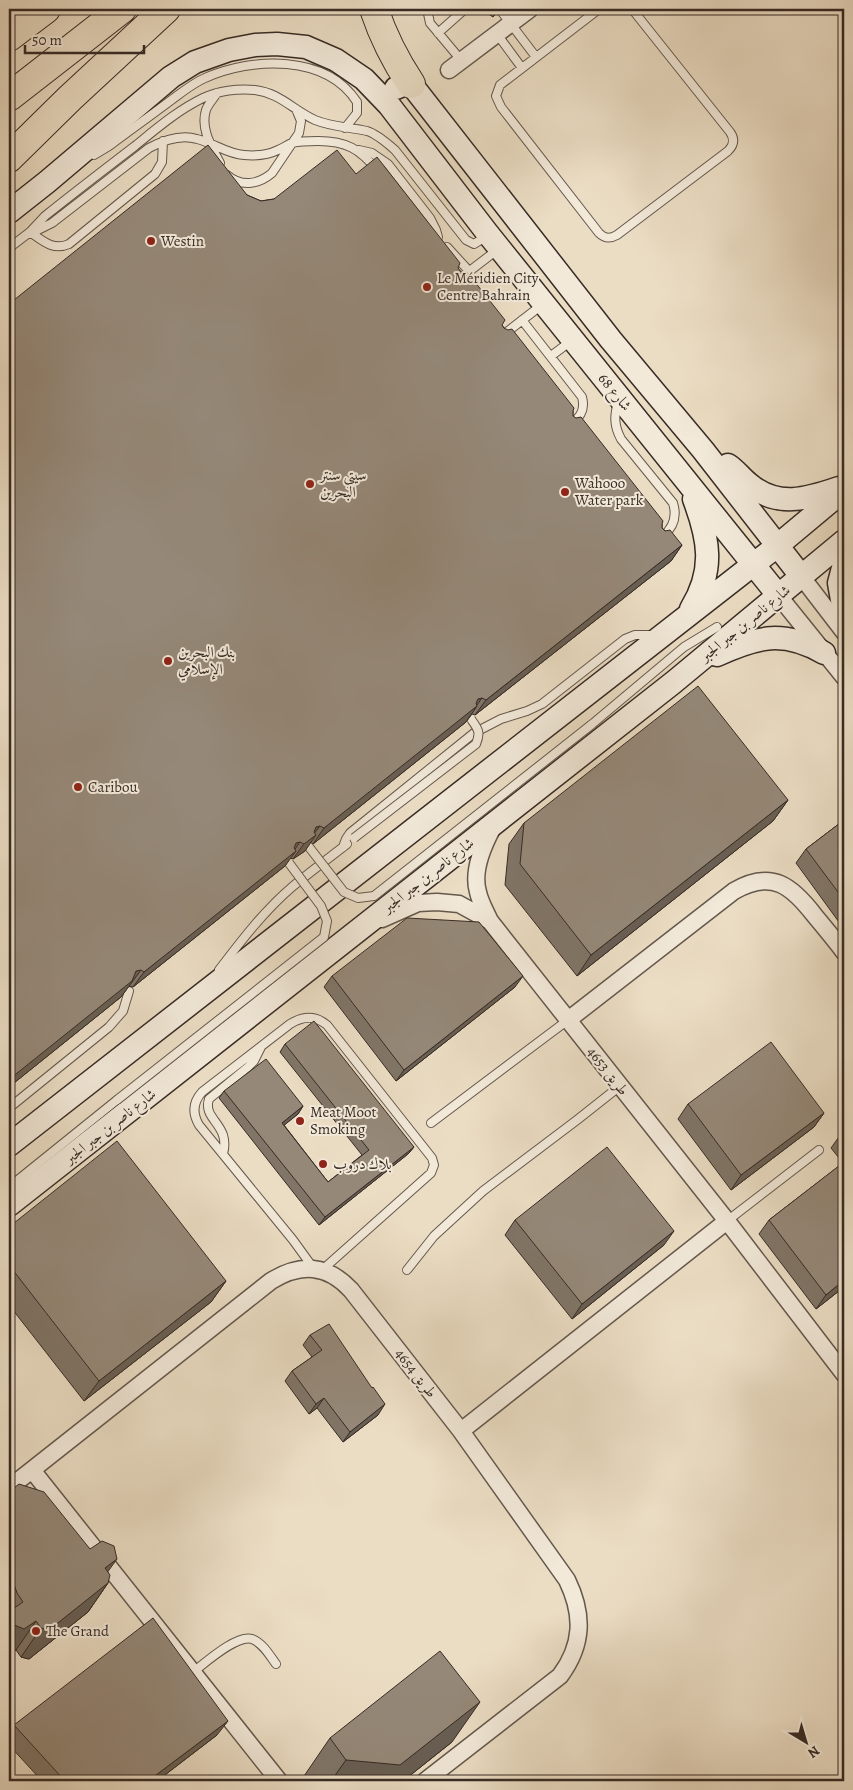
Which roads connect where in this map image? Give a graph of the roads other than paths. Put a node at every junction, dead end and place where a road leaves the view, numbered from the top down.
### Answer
1 (32, 9) edge
2 (46, 9) edge
3 (122, 9) edge
4 (166, 9) edge
5 (374, 9) edge
6 (427, 9) edge
7 (465, 9) edge
8 (530, 9) edge
9 (599, 9) edge
10 (632, 9) edge
11 (506, 17) junction
12 (9, 29) edge
13 (438, 34) junction
14 (497, 34) junction
15 (9, 37) edge
16 (536, 57) junction
17 (455, 65) joint
18 (522, 68) junction
19 (411, 84) junction
20 (217, 93) junction
21 (9, 97) edge
22 (389, 105) junction
23 (296, 109) junction
24 (345, 128) junction
25 (163, 141) junction
26 (292, 143) junction
27 (211, 144) junction
28 (357, 149) junction
29 (9, 158) edge
30 (385, 178) edge
31 (47, 182) junction
32 (9, 212) edge
33 (423, 223) edge
34 (30, 232) junction
35 (438, 237) junction
36 (494, 241) junction
37 (9, 248) edge
38 (469, 271) junction
39 (458, 280) edge
40 (544, 303) junction
41 (522, 320) junction
42 (497, 340) edge
43 (573, 340) junction
44 (551, 356) junction
45 (619, 397) junction
46 (566, 428) edge
47 (703, 450) junction
48 (689, 484) junction
49 (844, 488) edge
50 (656, 541) edge
51 (844, 541) edge
52 (777, 546) junction
53 (753, 564) junction
54 (844, 564) edge
55 (801, 576) junction
56 (772, 588) junction
57 (844, 611) edge
58 (687, 615) junction
59 (717, 627) junction
60 (844, 632) edge
61 (661, 635) junction
62 (824, 653) junction
63 (691, 667) junction
64 (844, 677) edge
65 (674, 682) junction
66 (471, 719) edge
67 (496, 823) junction
68 (309, 847) edge
69 (343, 847) junction
70 (289, 863) edge
71 (490, 921) junction
72 (358, 931) junction
73 (844, 952) edge
74 (129, 991) edge
75 (197, 998) junction
76 (568, 1020) junction
77 (261, 1046) junction
78 (620, 1086) junction
79 (11, 1106) edge
80 (431, 1124) dead end
81 (9, 1145) edge
82 (819, 1150) dead end
83 (223, 1154) junction
84 (9, 1187) edge
85 (9, 1205) edge
86 (727, 1221) junction
87 (318, 1270) junction
88 (407, 1270) dead end
89 (844, 1374) edge
90 (462, 1431) junction
91 (32, 1470) junction
92 (9, 1488) edge
93 (276, 1664) dead end
94 (193, 1672) junction
95 (280, 1781) edge
96 (425, 1781) edge

1 - 12 highway
2 - 15 highway
3 - 21 highway
4 - 29 highway
5 - 19 highway
6 - 13 lane
7 - 13 lane
8 - 11 street
9 - 16 lane
10 - 18 lane
11 - 14 street
11 - 16 lane
13 - 17 lane
14 - 17 street
14 - 18 lane
16 - 18 lane
19 - 22 main road
19 - 47 main road, شارع 68
20 - 23 lane
20 - 27 lane
20 - 34 lane
22 - 31 main road, شارع 68
22 - 36 main road, شارع 68
23 - 24 lane
23 - 26 lane
24 - 31 lane
24 - 36 lane
25 - 27 lane
25 - 34 lane
25 - 34 lane
26 - 27 lane
26 - 27 lane
26 - 28 lane
28 - 30 lane
28 - 35 lane
31 - 32 main road, شارع 68
33 - 35 lane
34 - 37 lane
35 - 38 lane
36 - 38 lane
36 - 40 main road, شارع 68
38 - 39 lane
40 - 41 lane
40 - 43 main road, شارع 68
41 - 42 lane
41 - 44 lane
43 - 44 lane
43 - 45 main road, شارع 68
44 - 46 lane
45 - 48 main road, شارع 68
45 - 50 lane
47 - 49 main road
47 - 52 main road, شارع 68
48 - 53 main road, شارع 68
48 - 58 main road
49 - 52 main road
51 - 55 main road, شارع ناصر بن جبر الجبر
52 - 53 main road
52 - 55 main road, شارع 68
52 - 56 main road
53 - 56 main road, شارع 68
53 - 58 main road
54 - 57 main road
55 - 56 main road, شارع ناصر بن جبر الجبر
55 - 60 street, شارع 68
56 - 59 main road
56 - 62 street, شارع 68
56 - 63 main road, شارع ناصر بن جبر الجبر
58 - 61 main road
59 - 65 main road
59 - 68 lane, bridge
61 - 69 lane
61 - 75 main road
62 - 63 main road
62 - 64 street, شارع 68
63 - 65 main road, شارع ناصر بن جبر الجبر
65 - 67 main road, شارع ناصر بن جبر الجبر
66 - 69 lane, bridge
67 - 71 street, طريق 4653
67 - 72 main road, شارع ناصر بن جبر الجبر
69 - 75 lane
70 - 84 lane, bridge
71 - 72 street, طريق 4653
71 - 76 street, طريق 4653
72 - 85 main road, شارع ناصر بن جبر الجبر
73 - 76 street
74 - 79 lane
75 - 81 main road
76 - 78 street, طريق 4653
76 - 80 lane
77 - 83 lane
77 - 83 lane
77 - 87 lane
78 - 86 street, طريق 4653
78 - 88 lane
82 - 86 lane
83 - 87 lane
86 - 89 street, طريق 4653
86 - 90 street
87 - 90 street, طريق 4654
87 - 91 street
90 - 96 street, طريق 4654
91 - 92 street
91 - 94 street
93 - 94 lane
94 - 95 street

